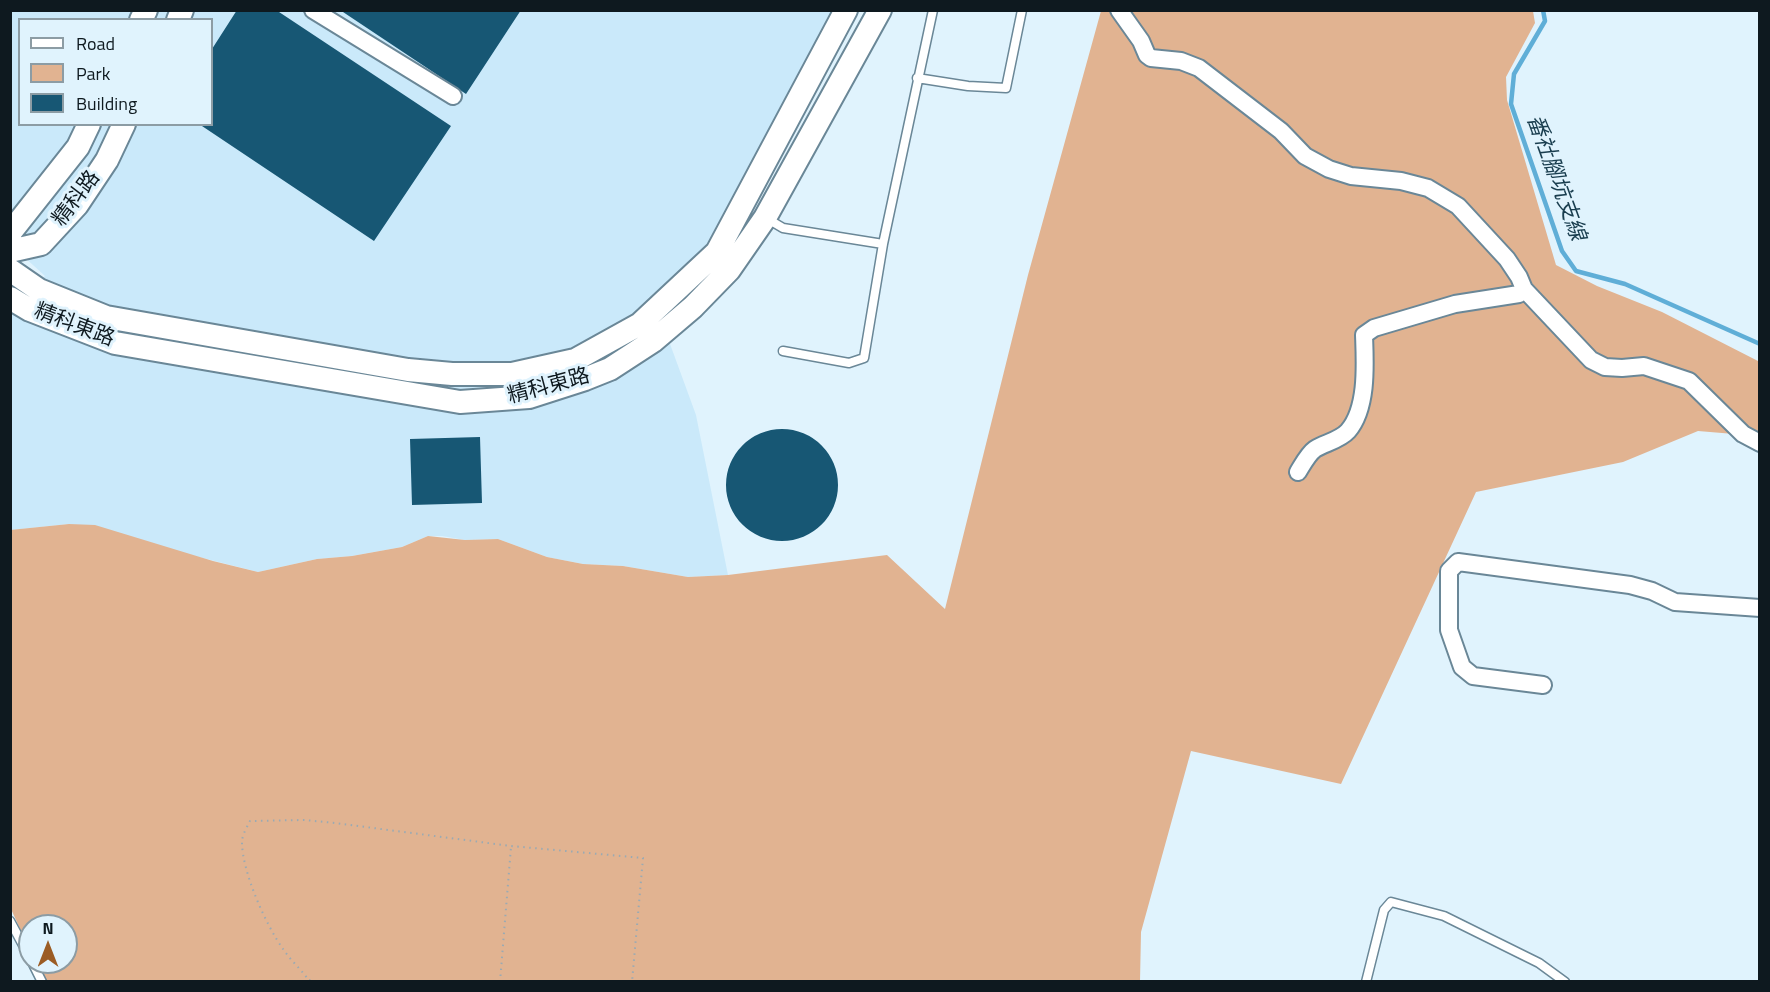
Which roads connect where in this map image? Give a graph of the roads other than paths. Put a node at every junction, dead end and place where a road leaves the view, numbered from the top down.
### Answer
1 (313, 10) edge
2 (846, 10) edge
3 (880, 10) edge
4 (933, 10) edge
5 (1022, 10) edge
6 (1119, 10) edge
7 (917, 78) junction
8 (453, 96) dead end
9 (88, 126) edge
10 (123, 126) edge
11 (765, 218) junction
12 (10, 233) edge
13 (883, 244) junction
14 (10, 251) edge
15 (10, 270) edge
16 (1524, 289) junction
17 (10, 298) edge
18 (783, 351) dead end
19 (1760, 443) edge
20 (1298, 472) dead end
21 (1760, 608) edge
22 (1543, 685) dead end
23 (10, 921) edge
24 (18, 936) edge
25 (1366, 981) edge
26 (1564, 981) edge

1 - 8 street
2 - 15 street, 精科東路
3 - 11 street, 精科東路
4 - 7 lane
5 - 7 lane
6 - 16 street
7 - 13 lane
9 - 12 street, 精科路
10 - 14 street, 精科路
11 - 13 lane
11 - 17 street, 精科東路
13 - 18 lane
16 - 19 street
16 - 20 street
21 - 22 street
23 - 24 lane
25 - 26 lane

